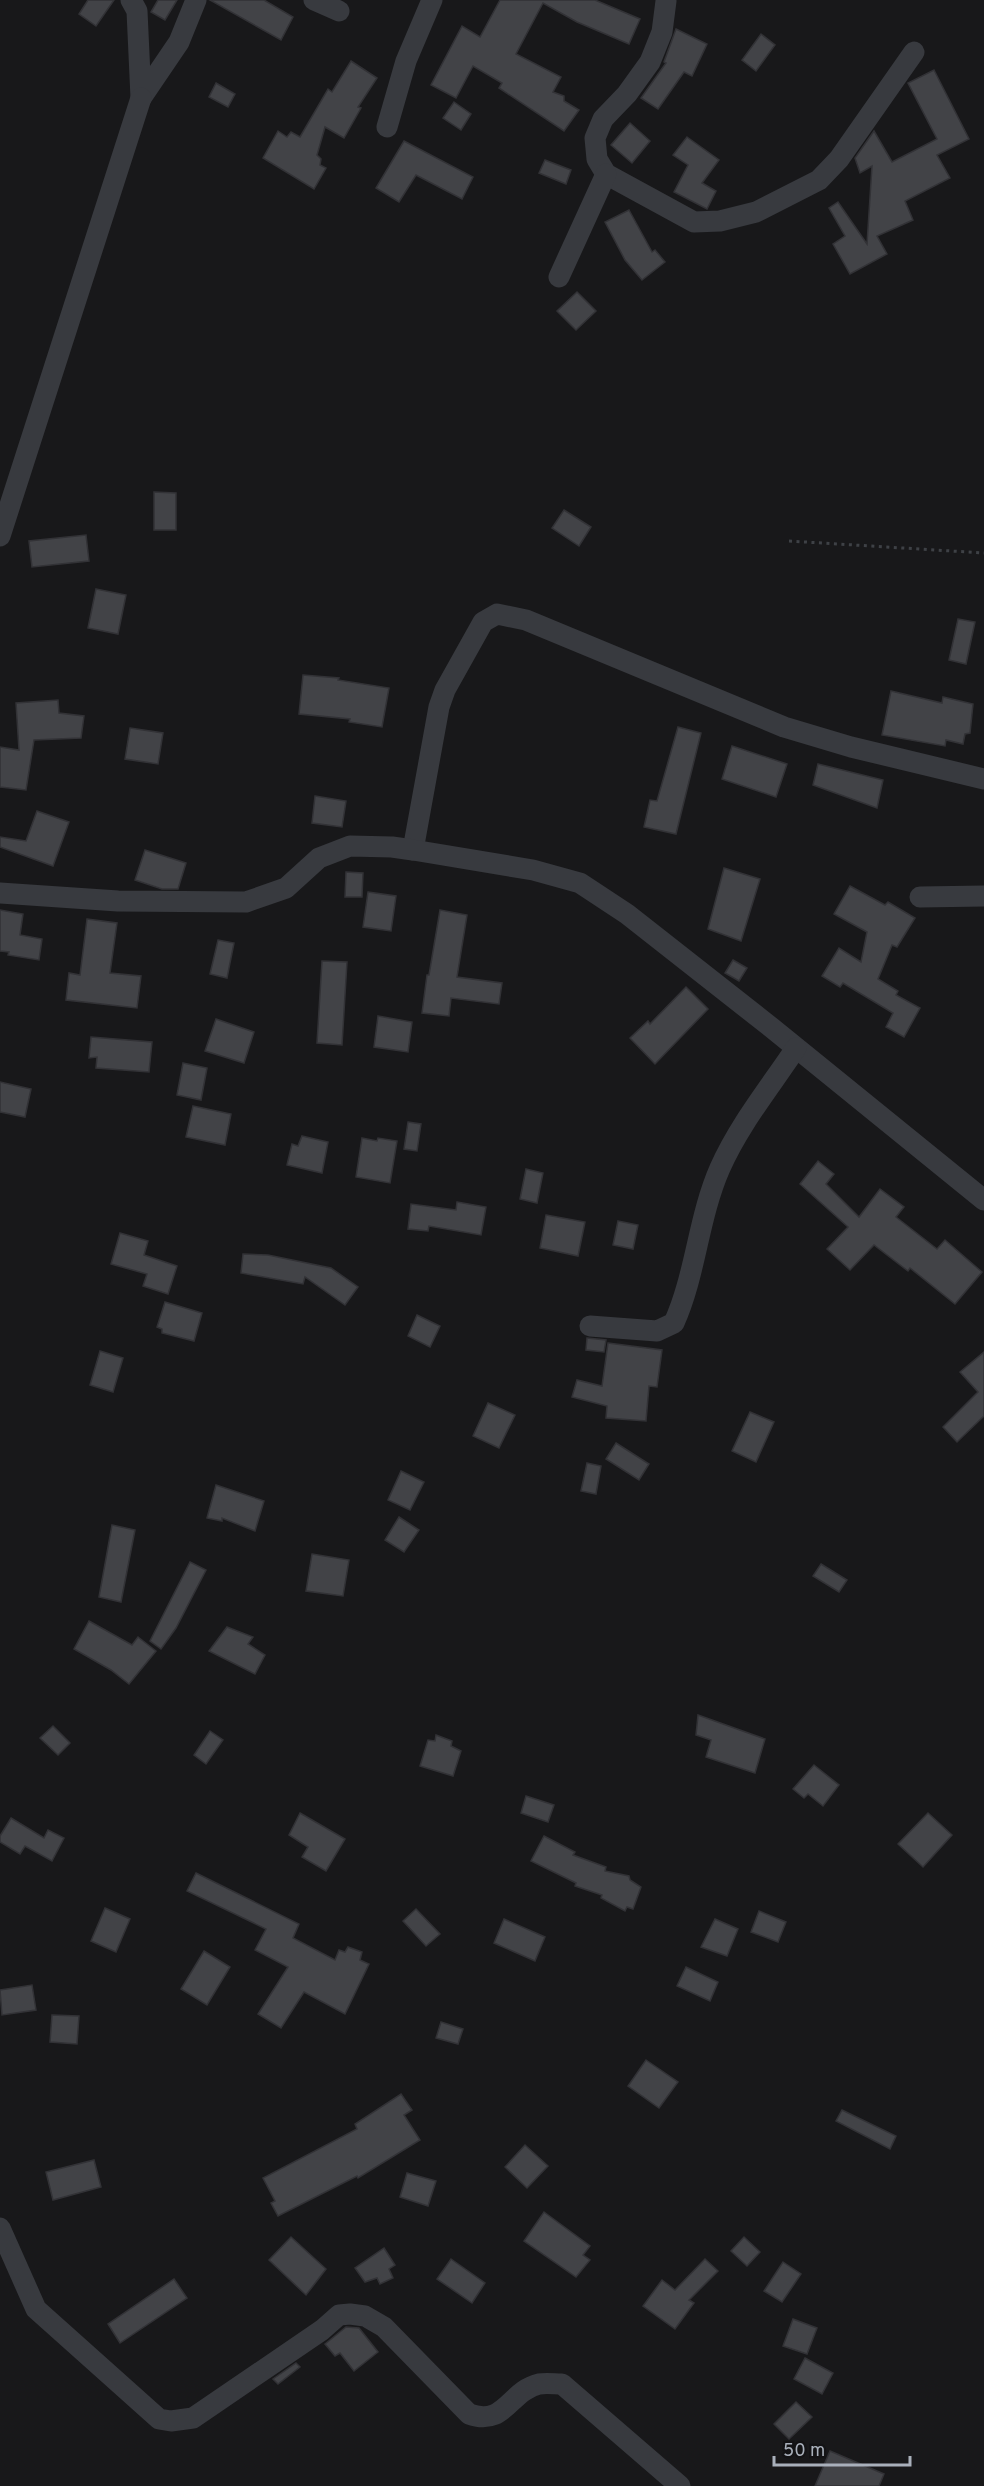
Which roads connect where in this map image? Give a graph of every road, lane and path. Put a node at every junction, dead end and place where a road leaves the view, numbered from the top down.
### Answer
1 (131, 0) edge
2 (196, 0) edge
3 (314, 0) edge
4 (432, 0) edge
5 (671, 0) edge
6 (339, 11) dead end
7 (914, 52) dead end
8 (141, 98) junction
9 (387, 127) dead end
10 (606, 174) junction
11 (559, 277) dead end
12 (0, 536) edge
13 (789, 541) dead end
14 (984, 553) edge
15 (984, 779) edge
16 (413, 850) junction
17 (0, 893) edge
18 (984, 896) edge
19 (920, 897) dead end
20 (796, 1048) junction
21 (984, 1200) edge
22 (590, 1326) dead end
23 (0, 2228) edge
24 (680, 2486) edge

1 - 8 street
2 - 8 street
3 - 6 street
4 - 9 street
5 - 10 street
7 - 10 street
8 - 12 street
10 - 11 street
13 - 14 path
15 - 16 street
16 - 17 street
16 - 20 street
18 - 19 street
20 - 21 street
20 - 22 street
23 - 24 street

